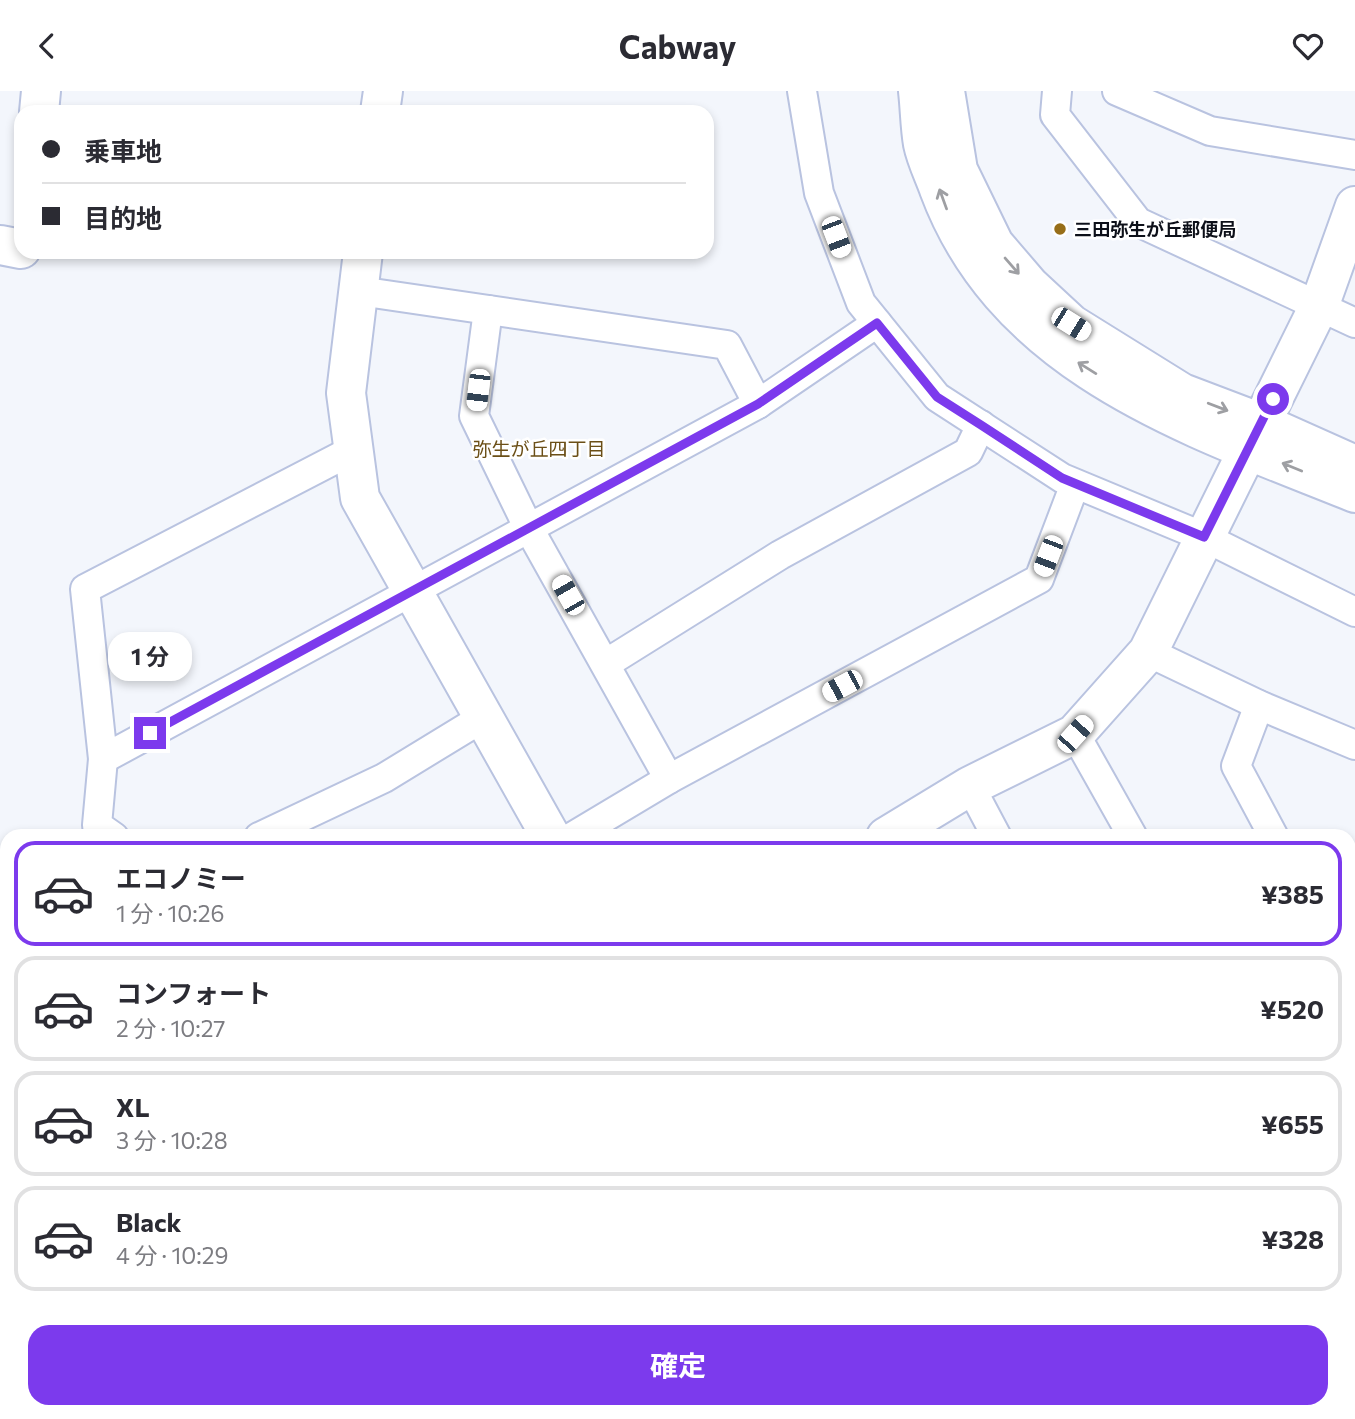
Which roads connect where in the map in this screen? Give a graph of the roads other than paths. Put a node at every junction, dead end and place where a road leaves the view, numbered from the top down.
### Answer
1 (802, 91) edge
2 (918, 91) edge
3 (946, 91) edge
4 (1057, 91) edge
5 (1117, 91) edge
6 (1355, 155) edge
7 (1355, 206) edge
8 (362, 259) edge
9 (359, 291) junction
10 (1320, 304) junction
11 (488, 310) junction
12 (877, 323) junction
13 (1355, 323) edge
14 (758, 404) junction
15 (981, 425) junction
16 (1255, 436) junction
17 (353, 450) junction
18 (1355, 465) edge
19 (1075, 484) junction
20 (1355, 493) edge
21 (528, 527) junction
22 (1204, 537) junction
23 (410, 590) junction
24 (1355, 612) edge
25 (1148, 652) junction
26 (607, 663) junction
27 (1259, 705) junction
28 (484, 717) junction
29 (1075, 734) junction
30 (1355, 745) edge
31 (103, 759) junction
32 (670, 779) junction
33 (970, 786) junction
34 (103, 829) edge
35 (276, 829) edge
36 (547, 829) edge
37 (586, 829) edge
38 (899, 829) edge
39 (993, 829) edge
40 (1128, 829) edge
41 (1270, 829) edge

1 - 12 street
16 -> 2 street
3 -> 16 street
4 - 10 street
5 - 6 street
7 - 10 street
8 - 9 street
9 - 11 street
9 - 17 street
10 - 13 street
10 - 16 street
11 - 14 street
11 - 21 street
12 - 14 street
12 - 15 street
14 - 21 street
15 - 19 street
15 - 26 street
16 - 18 street
20 -> 16 street
16 - 22 street
17 - 23 street
17 - 31 street
19 - 22 street
19 - 32 street
21 - 23 street
21 - 26 street
22 - 24 street
22 - 25 street
23 - 28 street
23 - 31 street
25 - 27 street
25 - 29 street
26 - 32 street
27 - 30 street
27 - 41 street
28 - 35 street
28 - 36 street
29 - 33 street
29 - 40 street
31 - 34 street
32 - 37 street
33 - 38 street
33 - 39 street

